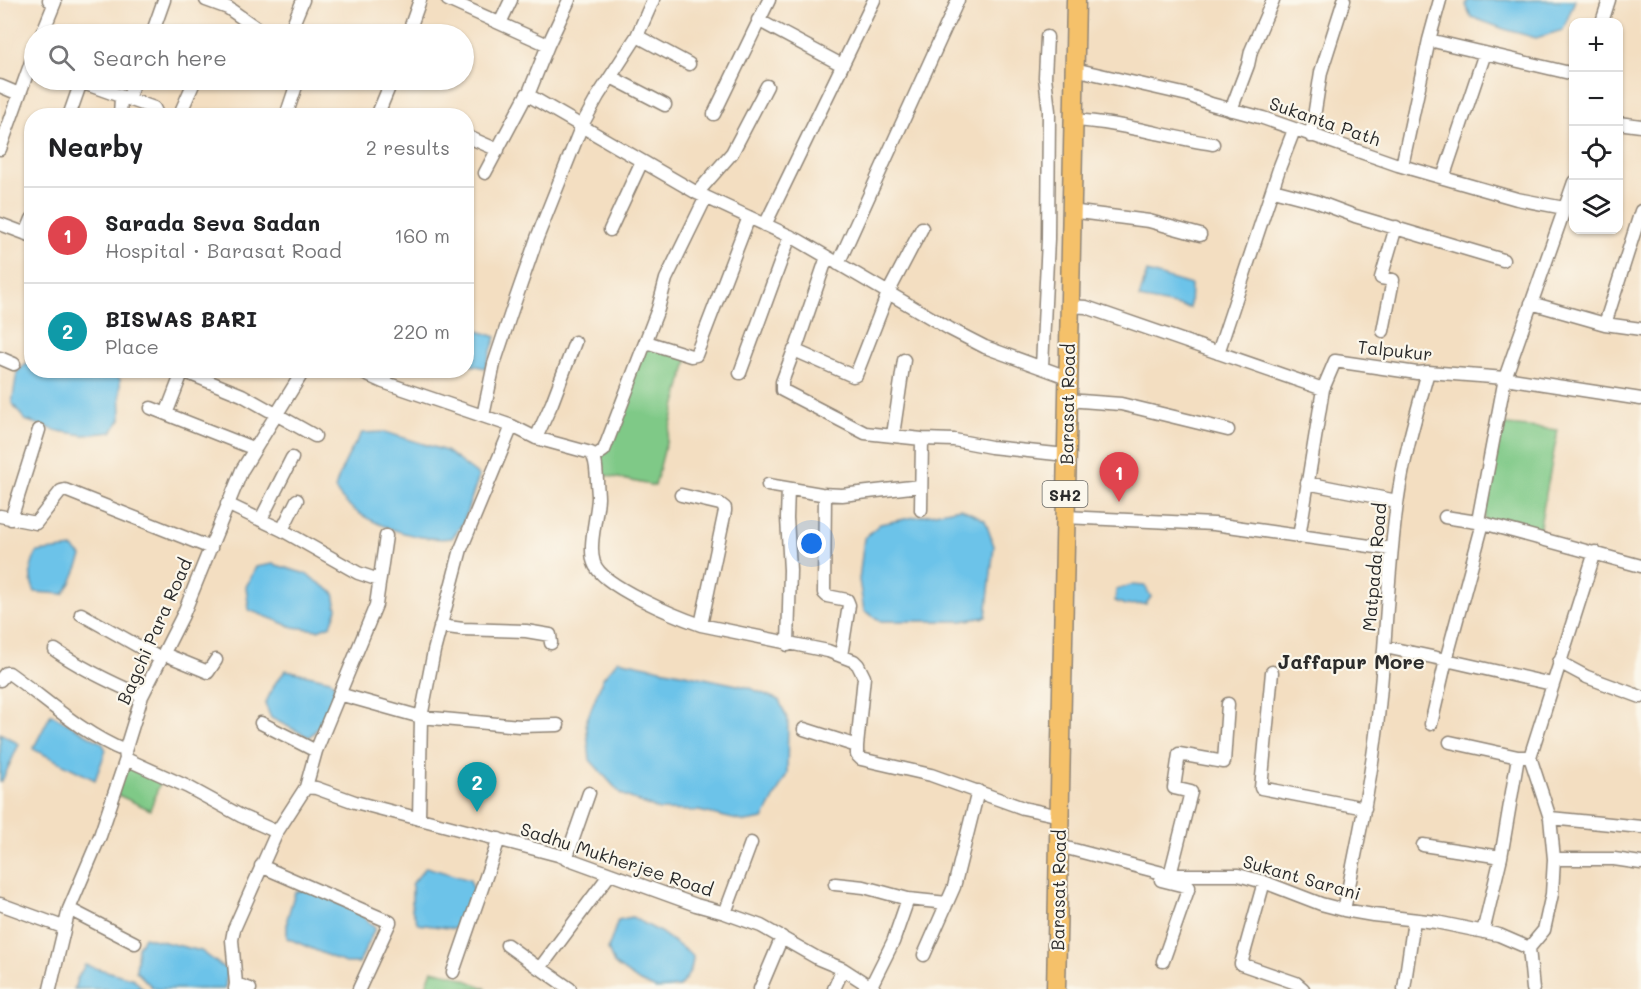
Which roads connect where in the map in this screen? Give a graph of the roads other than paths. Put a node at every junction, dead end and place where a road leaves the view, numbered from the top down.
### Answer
1 (49, 0) edge
2 (164, 0) edge
3 (206, 0) edge
4 (303, 0) edge
5 (420, 0) edge
6 (448, 0) edge
7 (511, 0) edge
8 (568, 0) edge
9 (654, 0) edge
10 (769, 0) edge
11 (874, 0) edge
12 (958, 0) edge
13 (1076, 0) edge
14 (1273, 0) edge
15 (1344, 0) edge
16 (1440, 0) edge
17 (1609, 0) edge
18 (1603, 18) edge
19 (758, 20) junction
20 (500, 23) junction
21 (46, 24) edge
22 (156, 24) edge
23 (251, 24) edge
24 (293, 24) edge
25 (412, 24) edge
26 (637, 36) junction
27 (1047, 38) dead end
28 (1430, 40) junction
29 (548, 45) junction
30 (1485, 53) junction
31 (689, 63) dead end
32 (842, 65) junction
33 (1074, 69) junction
34 (1569, 73) edge
35 (611, 77) junction
36 (24, 84) edge
37 (0, 86) edge
38 (767, 86) dead end
39 (76, 90) edge
40 (112, 90) edge
41 (129, 90) edge
42 (191, 90) edge
43 (295, 90) edge
44 (388, 90) edge
45 (20, 94) junction
46 (527, 94) junction
47 (125, 98) junction
48 (665, 105) dead end
49 (71, 108) edge
50 (122, 108) edge
51 (154, 108) edge
52 (183, 108) edge
53 (289, 108) edge
54 (380, 108) edge
55 (1231, 110) junction
56 (714, 114) dead end
57 (1072, 120) junction
58 (1623, 124) edge
59 (582, 125) junction
60 (1641, 126) edge
61 (1294, 130) junction
62 (1311, 136) junction
63 (474, 140) edge
64 (1213, 144) dead end
65 (0, 149) edge
66 (498, 150) junction
67 (642, 162) junction
68 (1402, 166) junction
69 (485, 173) dead end
70 (1443, 178) junction
71 (1273, 190) junction
72 (701, 195) junction
73 (1569, 195) edge
74 (1564, 208) junction
75 (1070, 211) junction
76 (1641, 211) edge
77 (749, 217) junction
78 (0, 224) edge
79 (765, 225) junction
80 (1396, 227) junction
81 (922, 228) dead end
82 (610, 230) dead end
83 (24, 233) edge
84 (790, 236) junction
85 (1200, 236) dead end
86 (1503, 260) dead end
87 (833, 261) junction
88 (888, 293) junction
89 (1531, 303) junction
90 (1068, 306) junction
91 (1605, 324) junction
92 (1641, 329) edge
93 (1383, 331) dead end
94 (575, 342) dead end
95 (646, 342) junction
96 (795, 351) junction
97 (1218, 353) junction
98 (0, 358) edge
99 (904, 360) dead end
100 (14, 364) dead end
101 (1042, 367) junction
102 (1428, 372) junction
103 (740, 373) dead end
104 (1067, 377) junction
105 (180, 378) edge
106 (200, 378) edge
107 (299, 378) edge
108 (374, 378) edge
109 (1505, 378) junction
110 (1323, 389) junction
111 (1641, 399) edge
112 (1067, 400) junction
113 (151, 408) dead end
114 (166, 414) junction
115 (277, 416) junction
116 (483, 416) junction
117 (512, 426) junction
118 (39, 430) dead end
119 (1228, 430) dead end
120 (894, 435) junction
121 (315, 436) dead end
122 (536, 438) junction
123 (922, 439) junction
124 (255, 449) junction
125 (1066, 455) junction
126 (594, 457) junction
127 (292, 458) dead end
128 (1308, 483) junction
129 (768, 485) dead end
130 (920, 486) junction
131 (788, 489) junction
132 (825, 494) junction
133 (681, 495) dead end
134 (297, 500) dead end
135 (1397, 501) junction
136 (227, 504) junction
137 (921, 510) dead end
138 (1064, 516) junction
139 (1445, 517) dead end
140 (5, 518) edge
141 (261, 519) junction
142 (1481, 522) junction
143 (282, 530) junction
144 (386, 537) dead end
145 (1299, 537) junction
146 (211, 548) junction
147 (1391, 549) junction
148 (1595, 552) junction
149 (1641, 566) edge
150 (379, 580) junction
151 (81, 614) dead end
152 (701, 625) junction
153 (440, 626) junction
154 (551, 644) dead end
155 (788, 645) junction
156 (1385, 647) junction
157 (55, 650) dead end
158 (163, 656) junction
159 (841, 656) junction
160 (216, 660) dead end
161 (1446, 660) junction
162 (1559, 662) junction
163 (1272, 672) dead end
164 (0, 680) edge
165 (1552, 684) junction
166 (339, 694) junction
167 (142, 696) junction
168 (1641, 698) edge
169 (1228, 704) dead end
170 (421, 717) junction
171 (261, 723) dead end
172 (1431, 724) dead end
173 (558, 725) dead end
174 (804, 729) dead end
175 (1450, 742) dead end
176 (857, 746) junction
177 (316, 751) junction
178 (125, 755) junction
179 (1524, 757) junction
180 (304, 789) junction
181 (978, 792) junction
182 (589, 793) dead end
183 (1365, 808) junction
184 (1060, 816) junction
185 (1550, 818) junction
186 (419, 819) junction
187 (1641, 827) edge
188 (277, 832) junction
189 (499, 839) junction
190 (751, 843) dead end
191 (1423, 845) dead end
192 (1059, 846) junction
193 (1500, 857) junction
194 (566, 859) junction
195 (1554, 859) junction
196 (1641, 863) edge
197 (261, 866) junction
198 (1165, 873) junction
199 (610, 874) junction
200 (1264, 882) junction
201 (836, 884) dead end
202 (908, 898) junction
203 (947, 903) junction
204 (0, 904) edge
205 (69, 909) junction
206 (1344, 910) junction
207 (725, 913) junction
208 (1414, 920) junction
209 (63, 927) junction
210 (1483, 932) junction
211 (782, 937) junction
212 (135, 943) dead end
213 (507, 945) dead end
214 (1528, 948) junction
215 (924, 956) dead end
216 (1163, 961) dead end
217 (540, 969) junction
218 (843, 969) junction
219 (453, 972) dead end
220 (235, 987) edge
221 (872, 987) edge
222 (50, 989) edge
223 (250, 989) edge
224 (359, 989) edge
225 (570, 989) edge
226 (760, 989) edge
227 (834, 989) edge
228 (1056, 989) edge
229 (1303, 989) edge
230 (1404, 989) edge
231 (1533, 989) edge

1 - 21 street
2 - 22 street
3 - 23 street
4 - 24 street
5 - 25 street
6 - 20 street
7 - 20 street
8 - 29 street
9 - 26 street
10 - 19 street
11 - 32 street
12 - 87 street
13 - 33 main road, Barasat Road / SH2
14 - 55 street
15 - 62 street
16 - 28 street
17 - 18 street
19 - 32 street
19 - 56 street
20 - 29 street
26 - 31 street
26 - 35 street
27 - 101 street
28 - 30 street
28 - 68 street
29 - 46 street
30 - 34 street
30 - 70 street
32 - 79 street
33 - 55 street, Sukanta Path
33 - 57 main road, Barasat Road / SH2
35 - 48 street
35 - 59 street
36 - 45 street
37 - 45 street
38 - 72 street
39 - 49 street
40 - 47 street
41 - 47 street
42 - 52 street
43 - 53 street
44 - 54 street
45 - 65 street
46 - 59 street
46 - 66 street
47 - 50 street
47 - 51 street
55 - 61 street, Sukanta Path
57 - 64 street
57 - 75 main road, Barasat Road / SH2
58 - 60 street
59 - 67 street
59 - 116 street
61 - 62 street, Sukanta Path
61 - 71 street
62 - 68 street, Sukanta Path
63 - 66 street
66 - 69 street
67 - 72 street
67 - 82 street
68 - 70 street, Sukanta Path
70 - 74 street, Sukanta Path
71 - 80 street
71 - 97 street
72 - 77 street
72 - 95 street
73 - 74 street
74 - 89 street
75 - 85 street
75 - 90 main road, Barasat Road / SH2
76 - 91 street
77 - 79 street
77 - 95 street
78 - 83 street
79 - 84 street
80 - 86 street
80 - 93 street
81 - 88 street
84 - 87 street
84 - 103 street
87 - 88 street
87 - 96 street
88 - 96 street
88 - 101 street
89 - 91 street
89 - 109 street
90 - 97 street
90 - 104 main road, Barasat Road / SH2
91 - 92 street
94 - 122 street
95 - 126 street
96 - 120 street
97 - 110 street
98 - 100 street
99 - 120 street
101 - 104 street
102 - 109 street, Talpukur
102 - 110 street, Talpukur
102 - 135 street, Matpada Road
104 - 112 main road, Barasat Road / SH2
105 - 114 street
106 - 115 street
107 - 115 street, Bagchi Para Road
108 - 116 street
109 - 111 street, Talpukur
109 - 142 street
110 - 128 street
112 - 119 street
112 - 125 main road, Barasat Road / SH2
113 - 114 street
114 - 124 street
115 - 121 street
115 - 124 street, Bagchi Para Road
116 - 117 street
117 - 122 street
117 - 153 street
118 - 140 street
120 - 123 street
122 - 126 street
123 - 125 street
123 - 130 street
124 - 136 street, Bagchi Para Road
125 - 138 main road, Barasat Road / SH2
126 - 152 street
127 - 141 street
128 - 135 street
128 - 145 street
129 - 131 street
130 - 132 street
130 - 137 street
131 - 132 street
131 - 155 street
132 - 159 street
133 - 152 street
134 - 143 street
135 - 147 street, Matpada Road
136 - 141 street
136 - 146 street, Bagchi Para Road
138 - 145 street
138 - 184 main road, Barasat Road / SH2
139 - 142 street
140 - 146 street
141 - 143 street
142 - 148 street
142 - 161 street
143 - 150 street
144 - 150 street
145 - 147 street
146 - 158 street, Bagchi Para Road
147 - 156 street, Matpada Road
148 - 149 street
148 - 162 street
150 - 166 street
151 - 158 street
152 - 155 street
153 - 154 street
153 - 170 street
155 - 159 street
156 - 161 street
156 - 183 street, Matpada Road
157 - 167 street
158 - 160 street
158 - 167 street, Bagchi Para Road
159 - 176 street
161 - 165 street
161 - 172 street
162 - 165 street
162 - 168 street
163 - 183 street
164 - 178 street
165 - 179 street
166 - 170 street
166 - 177 street
167 - 178 street, Bagchi Para Road
169 - 198 street
170 - 173 street
170 - 186 street
171 - 177 street
174 - 176 street
175 - 179 street
176 - 181 street
177 - 180 street
178 - 188 street
178 - 205 street, Bagchi Para Road
179 - 185 street
179 - 193 street
180 - 186 street, Sadhu Mukherjee Road
180 - 188 street
181 - 184 street
181 - 203 street
182 - 194 street
183 - 206 street, Matpada Road
184 - 192 main road, Barasat Road / SH2
185 - 187 street
185 - 195 street
186 - 189 street, Sadhu Mukherjee Road
188 - 197 street
189 - 194 street, Sadhu Mukherjee Road
189 - 219 street
190 - 207 street
191 - 193 street
192 - 198 street, Sukant Sarani
192 - 228 main road, Barasat Road / SH2
193 - 210 street
194 - 199 street, Sadhu Mukherjee Road
195 - 196 street
195 - 214 street
197 - 220 street
197 - 224 street
198 - 200 street, Sukant Sarani
198 - 216 street
199 - 207 street, Sadhu Mukherjee Road
199 - 217 street
200 - 206 street, Sukant Sarani
200 - 229 street
201 - 202 street
202 - 203 street
202 - 221 street
203 - 215 street
204 - 209 street
205 - 209 street, Bagchi Para Road
205 - 212 street
206 - 208 street, Sukant Sarani
207 - 211 street, Sadhu Mukherjee Road
208 - 210 street, Sukant Sarani
208 - 230 street
209 - 222 street, Bagchi Para Road
210 - 214 street, Sukant Sarani
211 - 218 street, Sadhu Mukherjee Road
211 - 226 street
213 - 217 street
214 - 231 street
217 - 225 street
218 - 221 street, Sadhu Mukherjee Road
218 - 227 street
220 - 223 street

